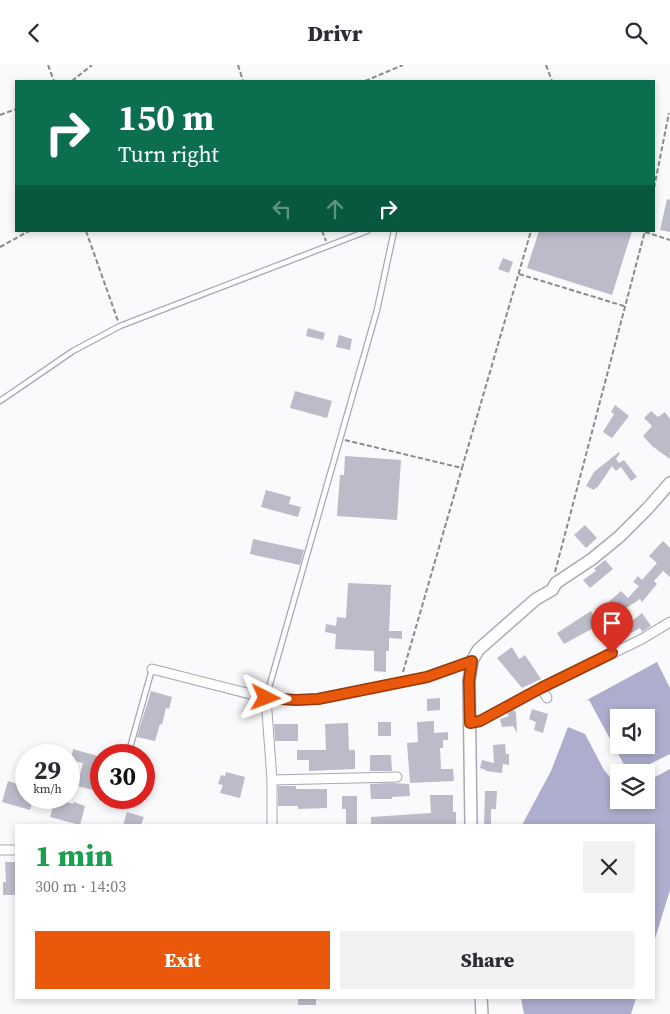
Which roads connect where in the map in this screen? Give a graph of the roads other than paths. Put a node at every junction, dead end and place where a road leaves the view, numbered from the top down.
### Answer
1 (364, 232) edge
2 (394, 232) edge
3 (0, 401) edge
4 (670, 483) edge
5 (670, 622) edge
6 (472, 661) junction
7 (152, 669) joint
8 (541, 688) junction
9 (266, 698) junction
10 (547, 698) dead end
11 (470, 723) junction
12 (131, 744) edge
13 (397, 777) dead end
14 (272, 780) junction
15 (272, 824) edge
16 (471, 824) edge
17 (0, 850) edge
18 (15, 850) edge
19 (481, 999) edge
20 (482, 1014) edge

1 - 3 lane
2 - 9 lane
4 - 6 street
5 - 8 street
6 - 9 street
6 - 11 street
7 - 9 street
7 - 12 lane
8 - 10 street
8 - 11 street
9 - 14 street
11 - 16 street
13 - 14 street
14 - 15 street
17 - 18 street
19 - 20 street

